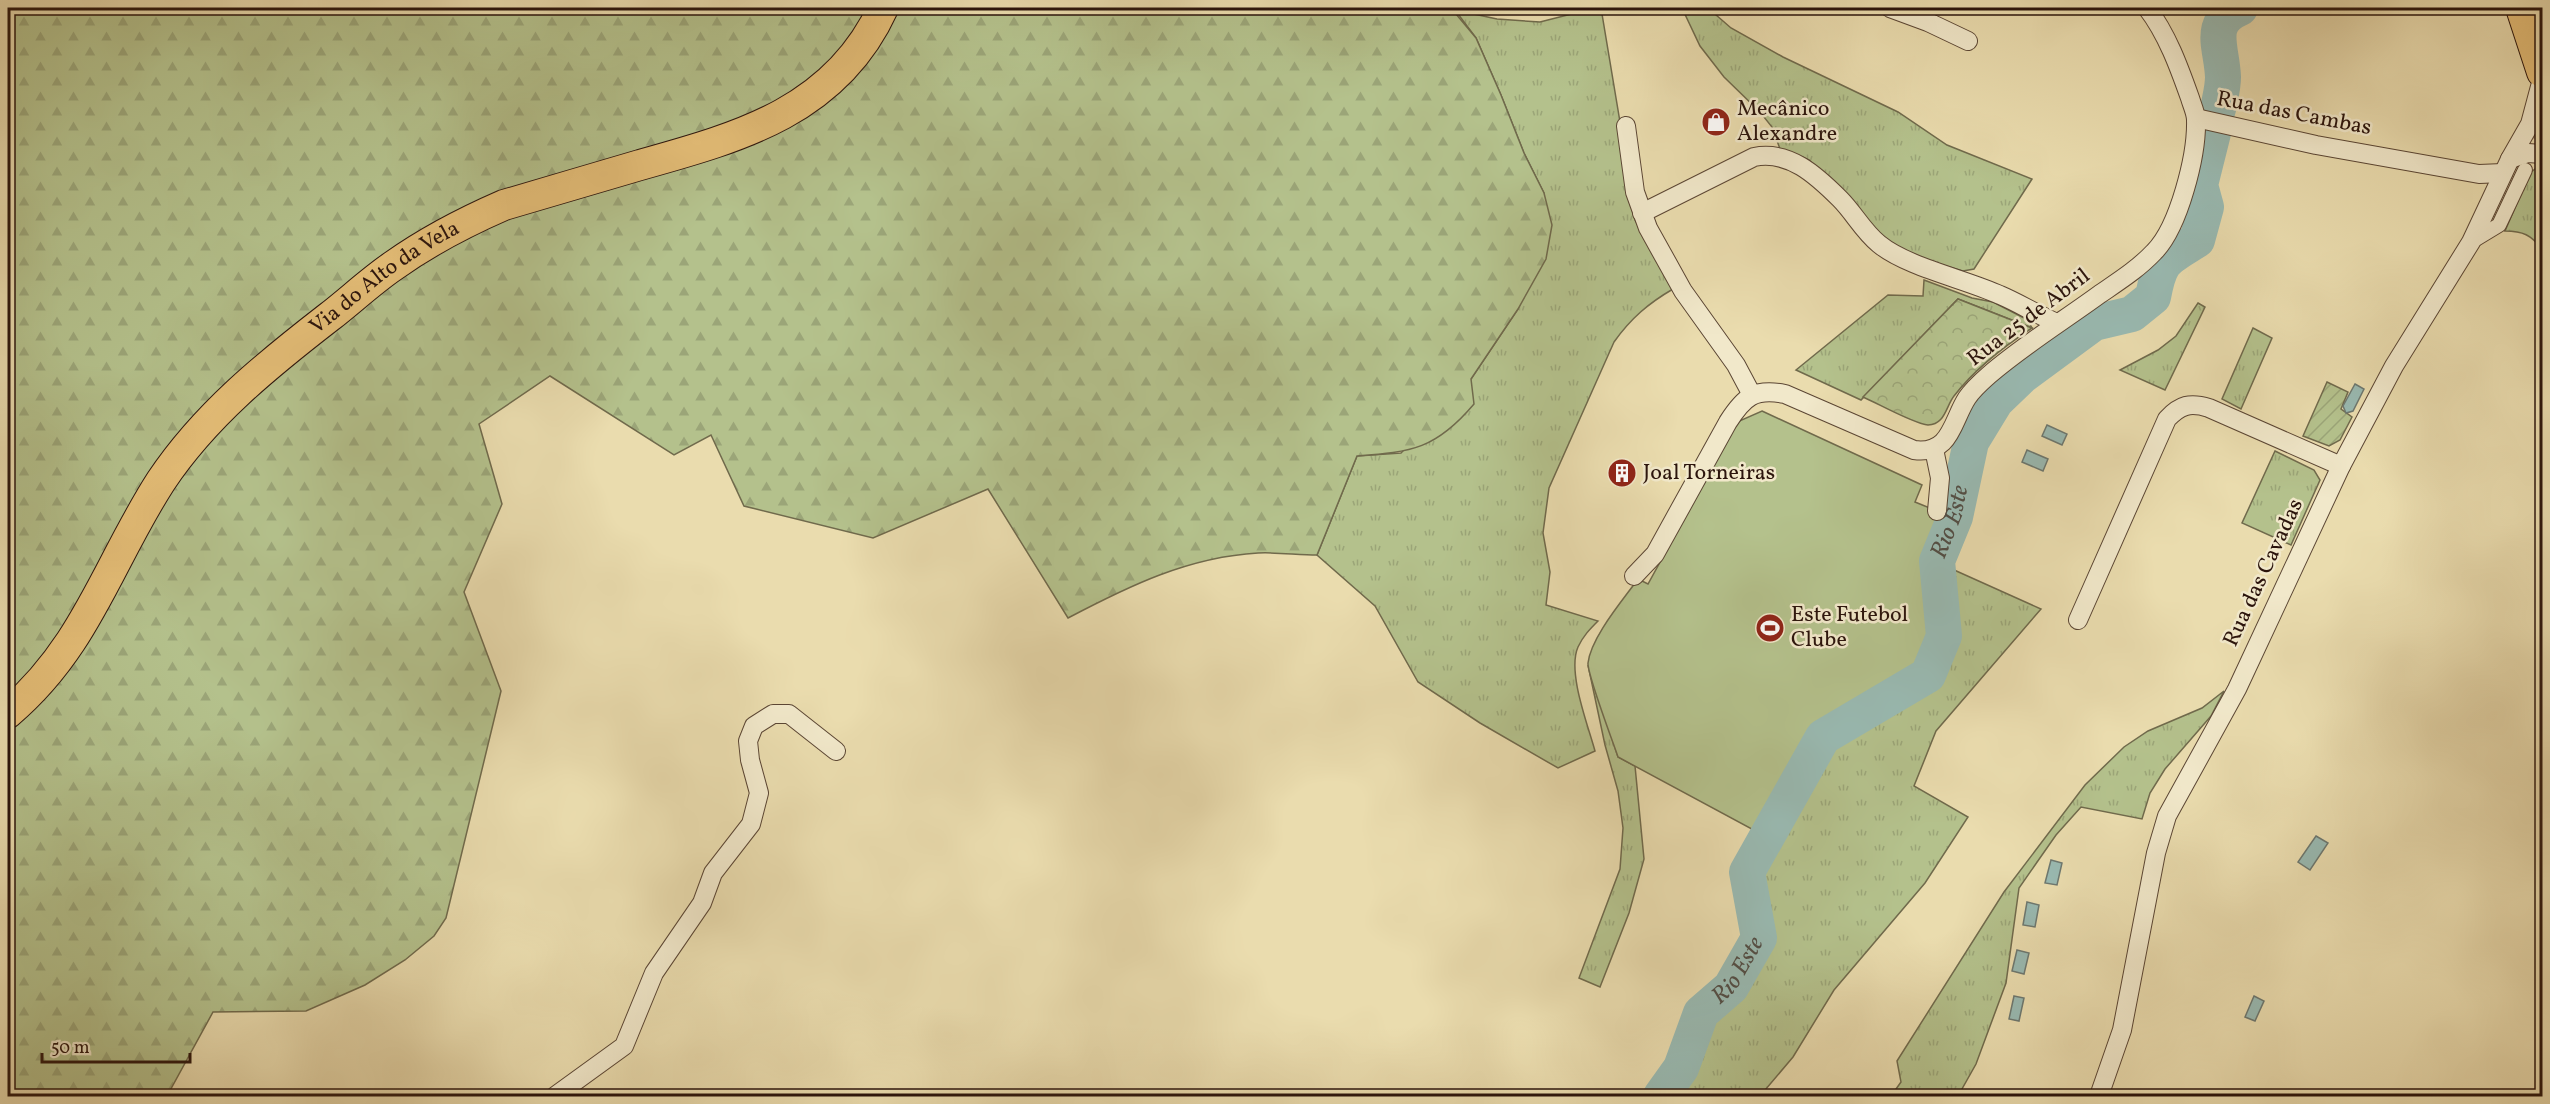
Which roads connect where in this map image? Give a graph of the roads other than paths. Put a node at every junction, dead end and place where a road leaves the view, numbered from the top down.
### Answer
1 (883, 8) edge
2 (1890, 8) edge
3 (2147, 8) edge
4 (2521, 8) edge
5 (1968, 41) dead end
6 (2542, 72) edge
7 (2542, 79) edge
8 (2196, 118) junction
9 (1626, 126) dead end
10 (2542, 154) edge
11 (2506, 166) junction
12 (2525, 170) tunnel mouth
13 (1642, 213) junction
14 (2470, 242) junction
15 (2057, 324) junction
16 (1752, 395) junction
17 (1934, 449) junction
18 (2341, 466) junction
19 (1937, 511) dead end
20 (1634, 576) dead end
21 (2078, 620) dead end
22 (8, 713) edge
23 (836, 751) dead end
24 (555, 1096) edge
25 (2099, 1096) edge

1 - 22 main road, Via do Alto da Vela
2 - 5 street
3 - 8 street, Rua das Cambas
4 - 6 main road
7 - 11 street, Rua das Cavadas
8 - 11 street, Rua das Cambas
8 - 15 street, Rua 25 de Abril
9 - 13 street
10 - 11 street, Rua das Cambas
11 - 14 street, Rua das Cavadas
12 - 14 street
13 - 15 street
13 - 16 street
14 - 18 street, Rua das Cavadas
15 - 17 street, Rua 25 de Abril
16 - 17 street
16 - 20 street
17 - 19 street
18 - 21 street
18 - 25 street, Rua das Cavadas
23 - 24 street

